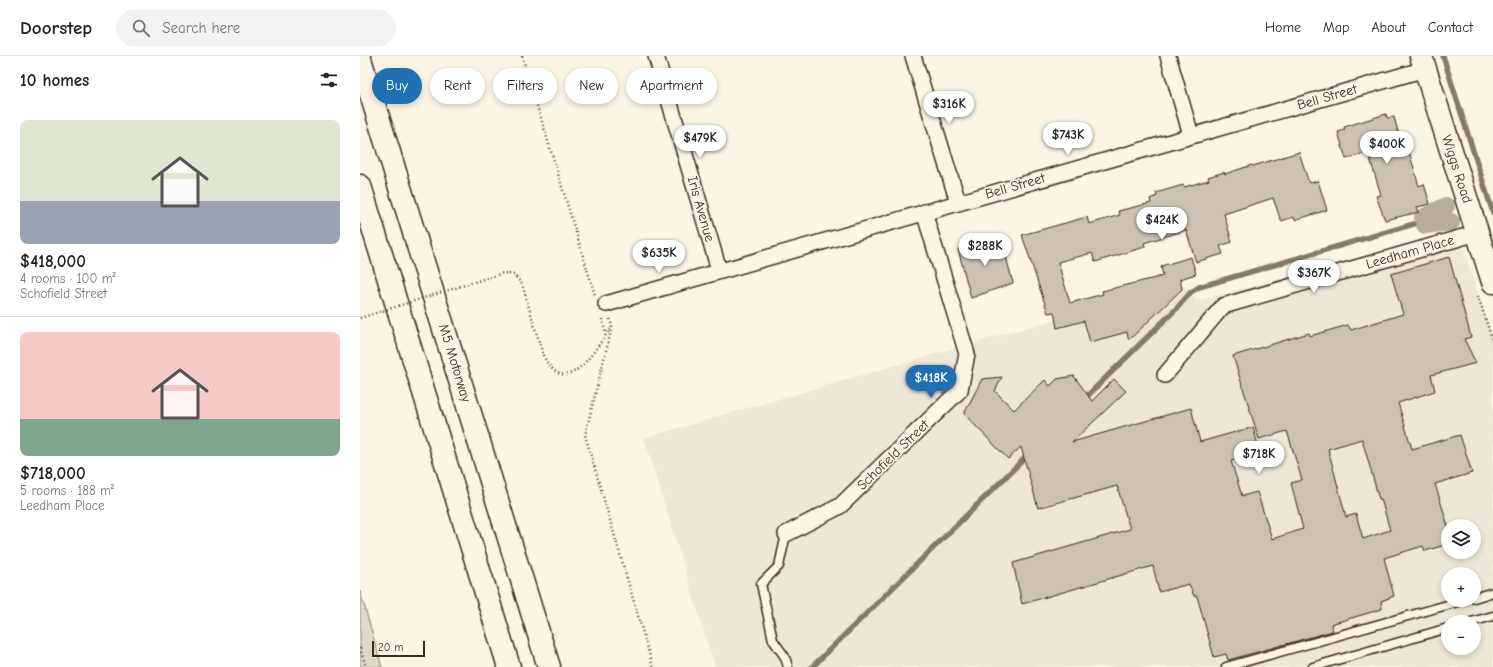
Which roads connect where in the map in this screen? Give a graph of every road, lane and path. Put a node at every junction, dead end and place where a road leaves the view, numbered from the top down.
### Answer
1 (522, 56) edge
2 (656, 56) edge
3 (913, 56) edge
4 (1168, 56) edge
5 (360, 59) edge
6 (1423, 62) edge
7 (1191, 135) junction
8 (360, 186) edge
9 (958, 202) junction
10 (924, 212) junction
11 (1477, 233) junction
12 (719, 270) junction
13 (1493, 282) edge
14 (600, 304) junction
15 (360, 318) edge
16 (606, 334) junction
17 (1165, 375) dead end
18 (786, 534) joint
19 (1493, 592) edge
20 (1481, 596) edge
21 (1441, 607) edge
22 (1493, 616) edge
23 (1481, 619) edge
24 (1441, 630) edge
25 (360, 648) edge
26 (366, 667) edge
27 (509, 667) edge
28 (549, 667) edge
29 (653, 667) edge
30 (788, 667) edge
31 (1226, 667) edge
32 (1313, 667) edge

1 - 14 path
2 - 12 street, Iris Avenue
3 - 9 street
4 - 7 street
5 - 28 main road, M5 Motorway
6 - 7 street, Bell Street
6 - 11 main road, Wiggs Road
7 - 9 street, Bell Street
8 - 27 main road
9 - 10 street, Bell Street
10 - 12 street, Bell Street
10 - 18 street, Schofield Street
11 - 13 main road, Wiggs Road
11 - 17 street, Leedham Place
12 - 14 street, Bell Street
14 - 16 path
15 - 16 path, bridge
16 - 29 path
18 - 30 lane
19 - 20 lane
21 - 31 lane
22 - 23 lane
24 - 32 lane
25 - 26 path

